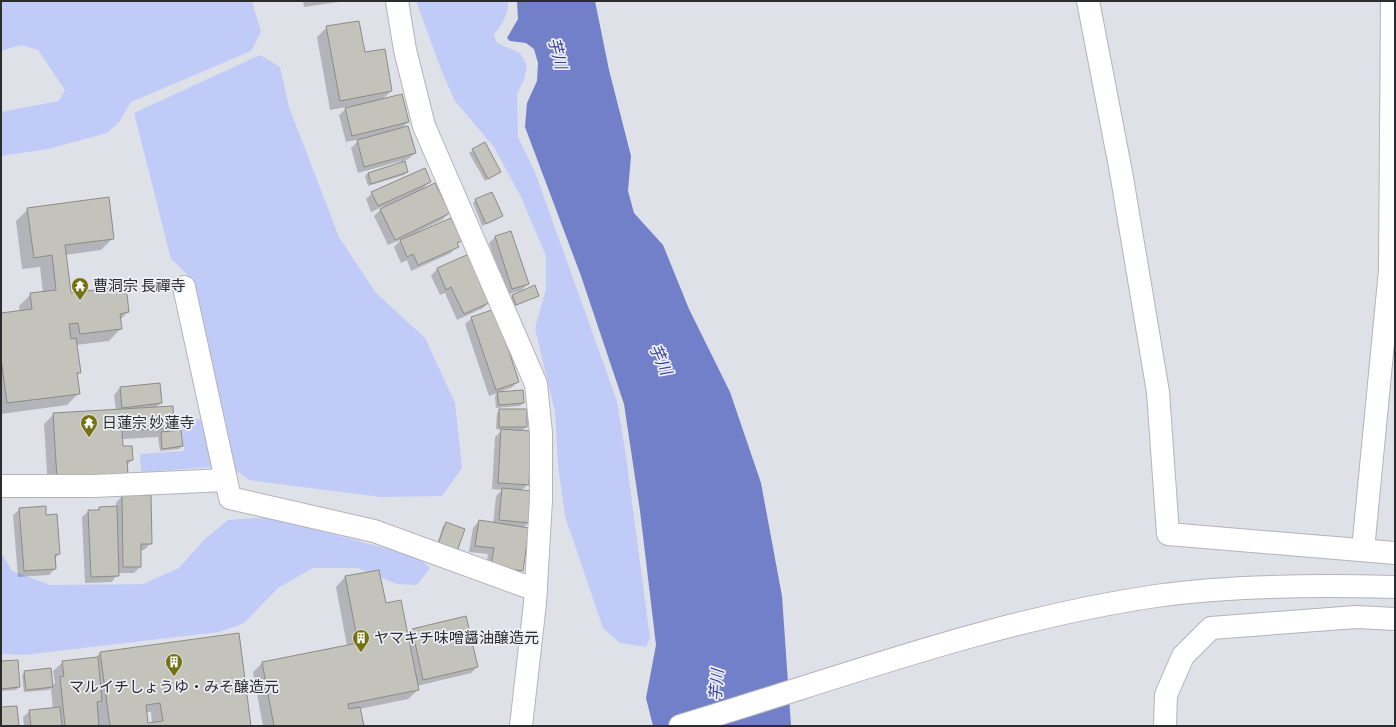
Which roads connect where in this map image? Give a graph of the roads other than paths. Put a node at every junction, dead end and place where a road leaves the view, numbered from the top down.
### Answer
1 (397, 1) edge
2 (1088, 1) edge
3 (1392, 1) edge
4 (1393, 32) edge
5 (184, 287) dead end
6 (226, 480) junction
7 (1, 486) edge
8 (1363, 550) junction
9 (1395, 553) edge
10 (1395, 588) edge
11 (536, 590) junction
12 (1395, 619) edge
13 (521, 726) edge
14 (680, 726) edge
15 (1166, 726) edge

1 - 11 street
2 - 8 street
3 - 4 street
4 - 8 street
5 - 6 street
6 - 7 street
6 - 11 street
8 - 9 street
10 - 14 street
11 - 13 street
12 - 15 street

